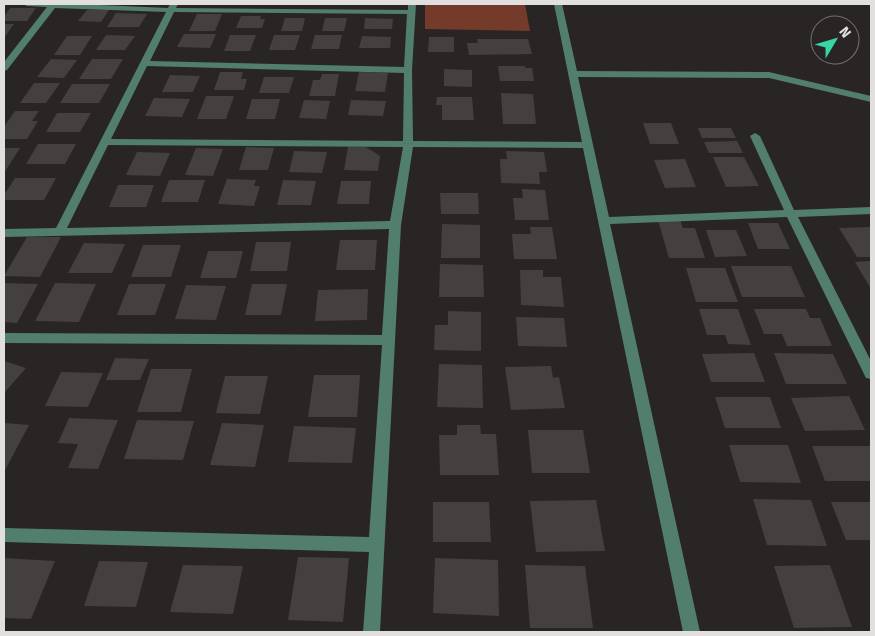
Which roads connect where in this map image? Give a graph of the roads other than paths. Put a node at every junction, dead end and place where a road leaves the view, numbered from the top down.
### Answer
1 (28, 4) edge
2 (558, 4) edge
3 (52, 6) junction
4 (172, 7) edge
5 (412, 8) edge
6 (143, 63) junction
7 (4, 68) edge
8 (408, 70) junction
9 (573, 74) junction
10 (871, 99) edge
11 (755, 136) dead end
12 (105, 142) junction
13 (408, 145) junction
14 (588, 145) junction
15 (871, 210) edge
16 (790, 214) junction
17 (604, 221) junction
18 (395, 225) junction
19 (4, 233) edge
20 (59, 234) junction
21 (4, 338) edge
22 (388, 340) junction
23 (871, 343) edge
24 (857, 344) junction
25 (871, 374) edge
26 (4, 535) edge
27 (376, 545) junction
28 (372, 632) edge
29 (691, 632) edge

1 - 3 street
2 - 9 street
3 - 4 street
3 - 7 street
4 - 5 street
4 - 6 street
5 - 8 street
6 - 8 street
6 - 12 street
8 - 13 street
9 - 10 street
9 - 14 street
11 - 16 street
12 - 13 street
12 - 20 street
13 - 14 street
13 - 18 street
14 - 17 street
15 - 16 street
16 - 17 street
16 - 24 street
17 - 29 street
18 - 20 street
18 - 22 street
19 - 20 street
21 - 22 street
22 - 27 street
23 - 24 street
24 - 25 street
26 - 27 street
27 - 28 street

